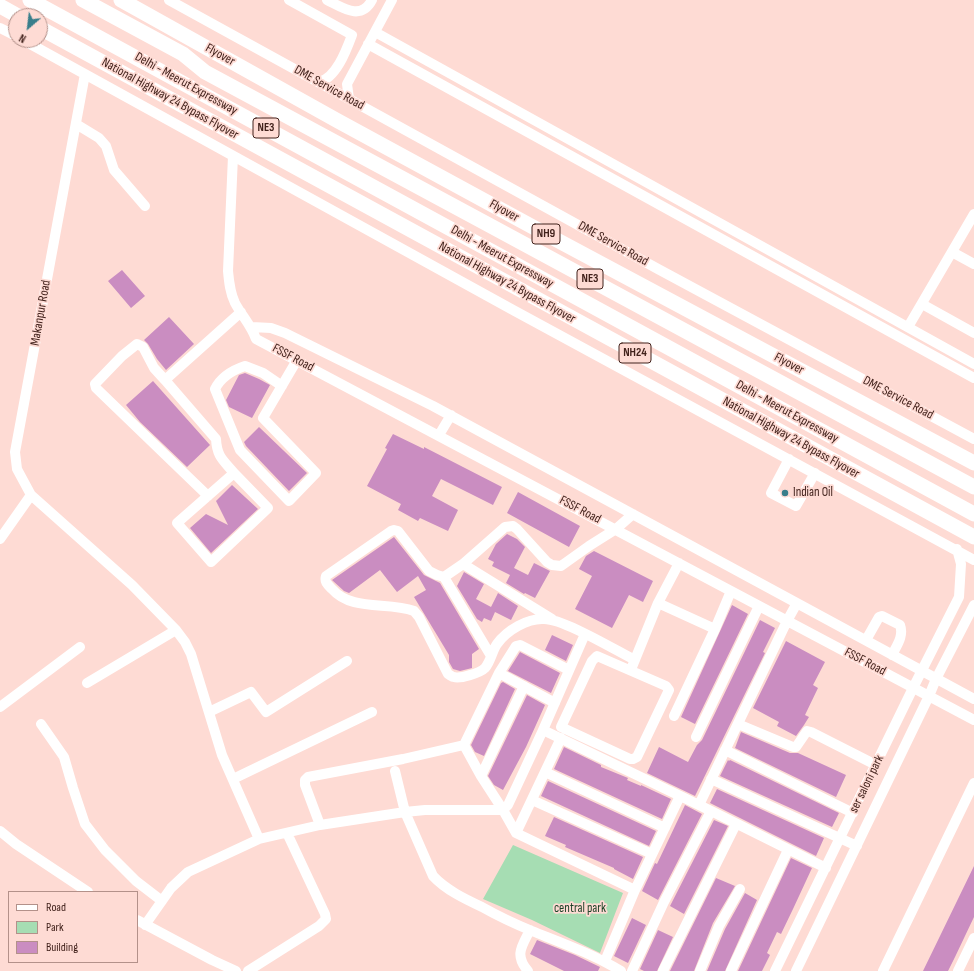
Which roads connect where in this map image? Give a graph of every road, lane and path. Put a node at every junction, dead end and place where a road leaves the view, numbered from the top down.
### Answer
1 (30, 0) edge
2 (83, 0) edge
3 (121, 0) edge
4 (169, 0) edge
5 (290, 0) edge
6 (327, 0) edge
7 (372, 0) edge
8 (392, 0) edge
9 (48, 32) edge
10 (375, 32) junction
11 (368, 44) junction
12 (38, 48) edge
13 (85, 74) junction
14 (319, 82) junction
15 (349, 99) junction
16 (515, 110) junction
17 (509, 122) junction
18 (76, 124) junction
19 (233, 156) junction
20 (144, 206) dead end
21 (974, 216) edge
22 (952, 252) junction
23 (974, 264) edge
24 (865, 303) junction
25 (922, 304) junction
26 (241, 312) junction
27 (859, 315) junction
28 (252, 327) junction
29 (908, 327) junction
30 (974, 333) edge
31 (297, 360) junction
32 (974, 364) edge
33 (974, 378) edge
34 (165, 380) junction
35 (282, 386) junction
36 (451, 415) junction
37 (439, 435) junction
38 (974, 438) edge
39 (789, 459) junction
40 (974, 463) edge
41 (234, 473) junction
42 (816, 473) junction
43 (974, 487) edge
44 (32, 496) junction
45 (208, 496) junction
46 (633, 514) junction
47 (974, 514) edge
48 (616, 529) junction
49 (974, 537) edge
50 (0, 539) edge
51 (957, 549) junction
52 (974, 560) edge
53 (679, 563) junction
54 (463, 564) junction
55 (444, 577) junction
56 (731, 591) junction
57 (658, 603) junction
58 (797, 603) junction
59 (974, 605) edge
60 (759, 606) junction
61 (554, 620) junction
62 (787, 621) junction
63 (715, 629) junction
64 (176, 630) junction
65 (585, 634) junction
66 (866, 640) junction
67 (80, 647) dead end
68 (892, 655) junction
69 (491, 656) junction
70 (635, 660) junction
71 (347, 661) dead end
72 (569, 670) junction
73 (630, 671) junction
74 (922, 671) junction
75 (499, 673) junction
76 (936, 679) junction
77 (87, 683) dead end
78 (524, 686) junction
79 (913, 688) junction
80 (929, 696) junction
81 (974, 699) edge
82 (555, 703) junction
83 (0, 708) edge
84 (209, 712) junction
85 (372, 712) dead end
86 (674, 716) dead end
87 (974, 720) edge
88 (41, 724) dead end
89 (738, 724) junction
90 (543, 730) junction
91 (561, 738) junction
92 (696, 738) dead end
93 (464, 745) junction
94 (725, 750) junction
95 (876, 765) junction
96 (395, 771) dead end
97 (545, 772) junction
98 (481, 776) junction
99 (233, 779) junction
100 (712, 779) junction
101 (974, 783) edge
102 (680, 796) junction
103 (532, 800) junction
104 (699, 805) junction
105 (503, 810) junction
106 (405, 812) junction
107 (711, 812) junction
108 (853, 813) junction
109 (736, 824) junction
110 (320, 825) junction
111 (665, 828) junction
112 (0, 831) edge
113 (286, 833) junction
114 (516, 833) junction
115 (840, 838) junction
116 (259, 839) junction
117 (857, 846) junction
118 (788, 850) junction
119 (652, 854) junction
120 (826, 868) junction
121 (740, 889) dead end
122 (635, 890) junction
123 (86, 891) edge
124 (162, 901) junction
125 (141, 922) edge
126 (530, 930) junction
127 (974, 938) edge
128 (605, 961) junction
129 (236, 971) edge
130 (248, 971) edge
131 (528, 971) edge
132 (621, 971) edge
133 (632, 971) edge
134 (663, 971) edge
135 (700, 971) edge
136 (731, 971) edge
137 (775, 971) edge
138 (796, 971) edge
139 (883, 971) edge
140 (958, 971) edge

1 - 47 highway, Delhi - Meerut Expressway / NE3
2 - 43 highway, Delhi - Meerut Expressway / NE3
3 - 40 highway, Flyover / NH9
4 - 14 street, DME Service Road
5 - 14 street
6 - 7 street
8 - 10 street
9 - 49 highway, National Highway 24 Bypass Flyover / NH24
10 - 11 street
10 - 16 street
11 - 15 street
11 - 17 street
12 - 13 street
13 - 18 street, Makanpur Road
13 - 19 street
14 - 15 street, DME Service Road
15 - 38 street, DME Service Road
16 - 17 street
16 - 24 street
17 - 27 street
18 - 20 street
18 - 44 street, Makanpur Road
19 - 26 street, FSSF Road
19 - 39 street
21 - 22 street
22 - 23 street
22 - 25 street
24 - 27 street
24 - 29 street
25 - 29 street
25 - 30 street
26 - 28 street, FSSF Road
26 - 34 street
27 - 33 street
28 - 31 street, FSSF Road
28 - 36 street, FSSF Road
29 - 32 street
31 - 35 street
31 - 37 street, FSSF Road
34 - 41 street
34 - 45 street
35 - 35 street
36 - 37 street
36 - 46 street, FSSF Road
37 - 48 street, FSSF Road
39 - 42 street
39 - 42 street
41 - 45 street
41 - 45 street
42 - 51 street
44 - 50 street
44 - 64 street, Makanpur Road
46 - 48 street
46 - 58 street, FSSF Road
48 - 53 street, FSSF Road
48 - 54 street
51 - 52 street
51 - 74 street, ser saloni park
53 - 56 street, FSSF Road
53 - 57 street
54 - 55 street
54 - 61 street
55 - 69 street
55 - 69 street
56 - 60 street, FSSF Road
56 - 63 street
57 - 63 street
57 - 70 street
58 - 62 street
58 - 66 street, FSSF Road
59 - 76 street
60 - 62 street, FSSF Road
60 - 92 street
61 - 65 street
61 - 69 street
62 - 79 street, FSSF Road
62 - 89 street
63 - 86 street
64 - 77 street
64 - 84 street, Makanpur Road
65 - 70 street
65 - 72 street
66 - 68 street, FSSF Road
66 - 68 street
67 - 83 street
68 - 74 street, FSSF Road
70 - 73 street
71 - 84 street
72 - 75 street
72 - 82 street
73 - 73 street
74 - 76 street, FSSF Road
74 - 79 street, ser saloni park
75 - 78 street
75 - 93 street
76 - 80 street
76 - 81 street, FSSF Road
78 - 82 street
78 - 98 street
79 - 80 street, FSSF Road
79 - 95 street, ser saloni park
80 - 87 street, FSSF Road
80 - 117 street
82 - 90 street
84 - 99 street, Makanpur Road
85 - 99 street
88 - 124 street
89 - 94 street
89 - 95 street
90 - 91 street
90 - 105 street
91 - 97 street
91 - 102 street
93 - 98 street
93 - 110 street
94 - 100 street
94 - 108 street
95 - 108 street, ser saloni park
96 - 106 street
97 - 103 street
97 - 111 street
98 - 105 street
99 - 116 street, Makanpur Road
100 - 104 street
100 - 115 street
101 - 139 street
102 - 104 street
102 - 111 street
103 - 114 street
103 - 119 street
104 - 107 street
105 - 106 street
105 - 114 street
106 - 110 street
106 - 126 street
107 - 109 street
107 - 133 street
108 - 115 street, ser saloni park
109 - 118 street
109 - 134 street
110 - 113 street
111 - 119 street
112 - 123 street
113 - 116 street
113 - 130 street
114 - 122 street
115 - 117 street
115 - 120 street, ser saloni park
116 - 124 street
117 - 138 street
118 - 120 street
118 - 136 street
119 - 122 street
120 - 137 street, ser saloni park
121 - 135 street
122 - 128 street
124 - 125 street
125 - 129 street
126 - 128 street
126 - 131 street
127 - 140 street
128 - 132 street

